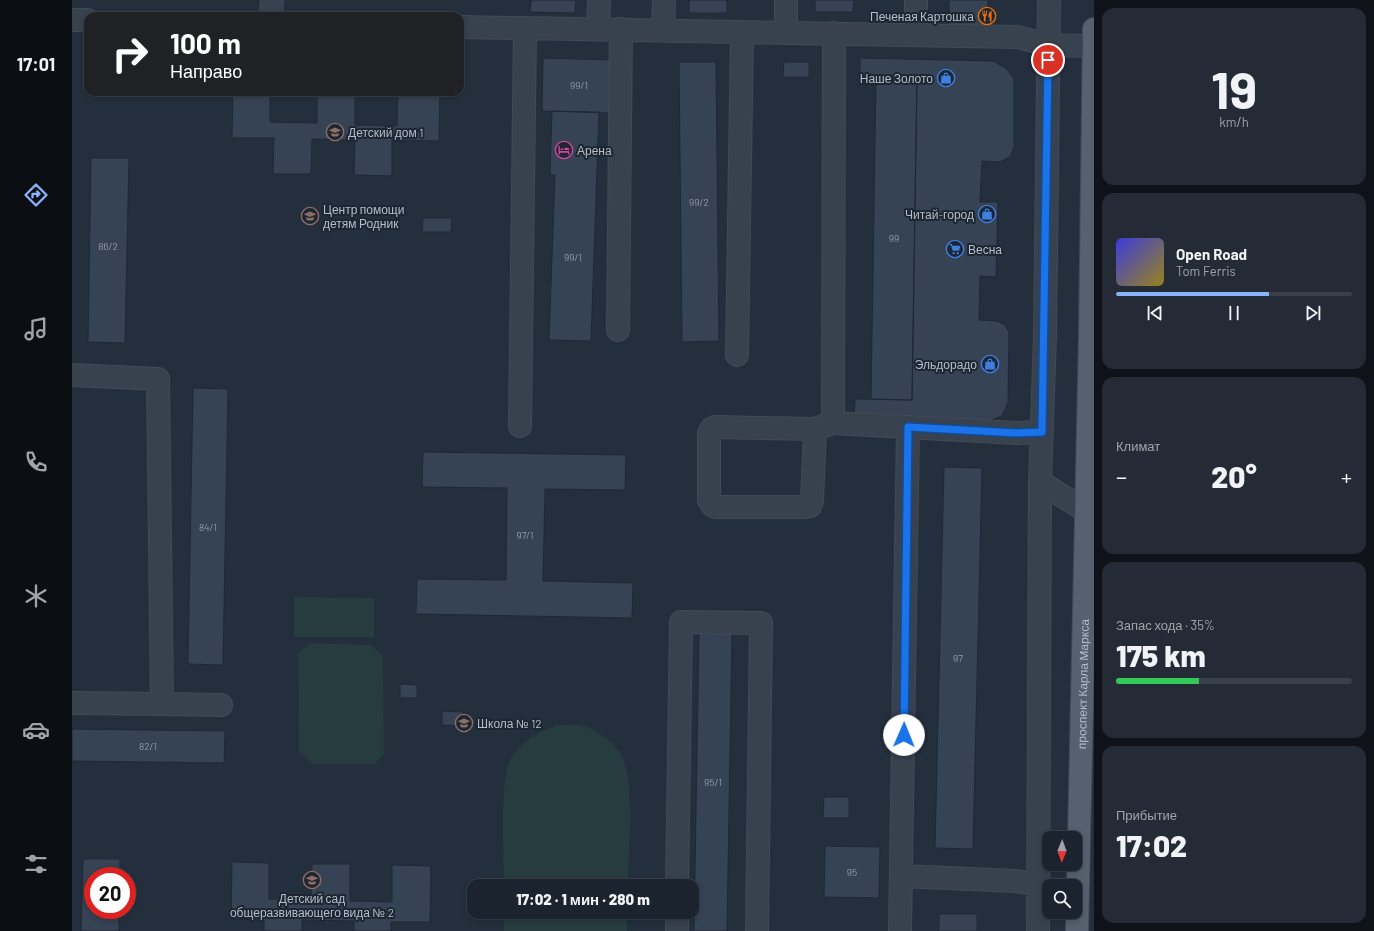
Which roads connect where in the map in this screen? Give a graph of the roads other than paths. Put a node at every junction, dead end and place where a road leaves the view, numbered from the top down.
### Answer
1 (272, 0) edge
2 (599, 0) edge
3 (664, 0) edge
4 (786, 0) edge
5 (916, 0) edge
6 (1049, 0) edge
7 (271, 12) edge
8 (72, 20) edge
9 (84, 20) edge
10 (464, 27) edge
11 (525, 28) junction
12 (598, 29) junction
13 (1094, 29) edge
14 (621, 30) junction
15 (663, 30) junction
16 (742, 32) junction
17 (786, 32) junction
18 (834, 33) junction
19 (916, 35) junction
20 (1048, 45) junction
21 (1094, 46) edge
22 (618, 330) dead end
23 (737, 355) dead end
24 (72, 375) edge
25 (520, 426) dead end
26 (824, 426) junction
27 (908, 427) junction
28 (1042, 432) junction
29 (1040, 482) junction
30 (1086, 511) junction
31 (72, 703) edge
32 (162, 704) junction
33 (221, 705) dead end
34 (902, 876) junction
35 (678, 879) edge
36 (1038, 885) junction
37 (677, 919) edge
38 (677, 931) edge
39 (757, 931) edge
40 (900, 931) edge
41 (1038, 931) edge
42 (1076, 931) edge

1 - 7 lane
2 - 12 lane
3 - 15 lane
4 - 17 lane
5 - 19 lane
6 - 20 lane
8 - 9 lane
10 - 11 lane
11 - 12 lane
11 - 25 lane
12 - 14 lane
13 - 21 main road, проспект Карла Маркса
14 - 15 lane
14 - 22 lane
15 - 16 lane
16 - 17 lane
16 - 23 lane
17 - 18 lane
18 - 19 lane
18 - 26 lane
19 - 20 lane
20 - 21 lane
20 - 28 lane
21 - 30 main road, проспект Карла Маркса
24 - 32 lane
26 - 26 lane
26 - 27 lane
27 - 28 lane
27 - 34 lane
28 - 29 lane
29 - 30 lane
29 - 36 lane
30 - 42 main road, проспект Карла Маркса
31 - 32 lane
32 - 33 lane
34 - 36 lane
34 - 40 lane
35 - 39 lane
36 - 41 lane
37 - 38 lane

